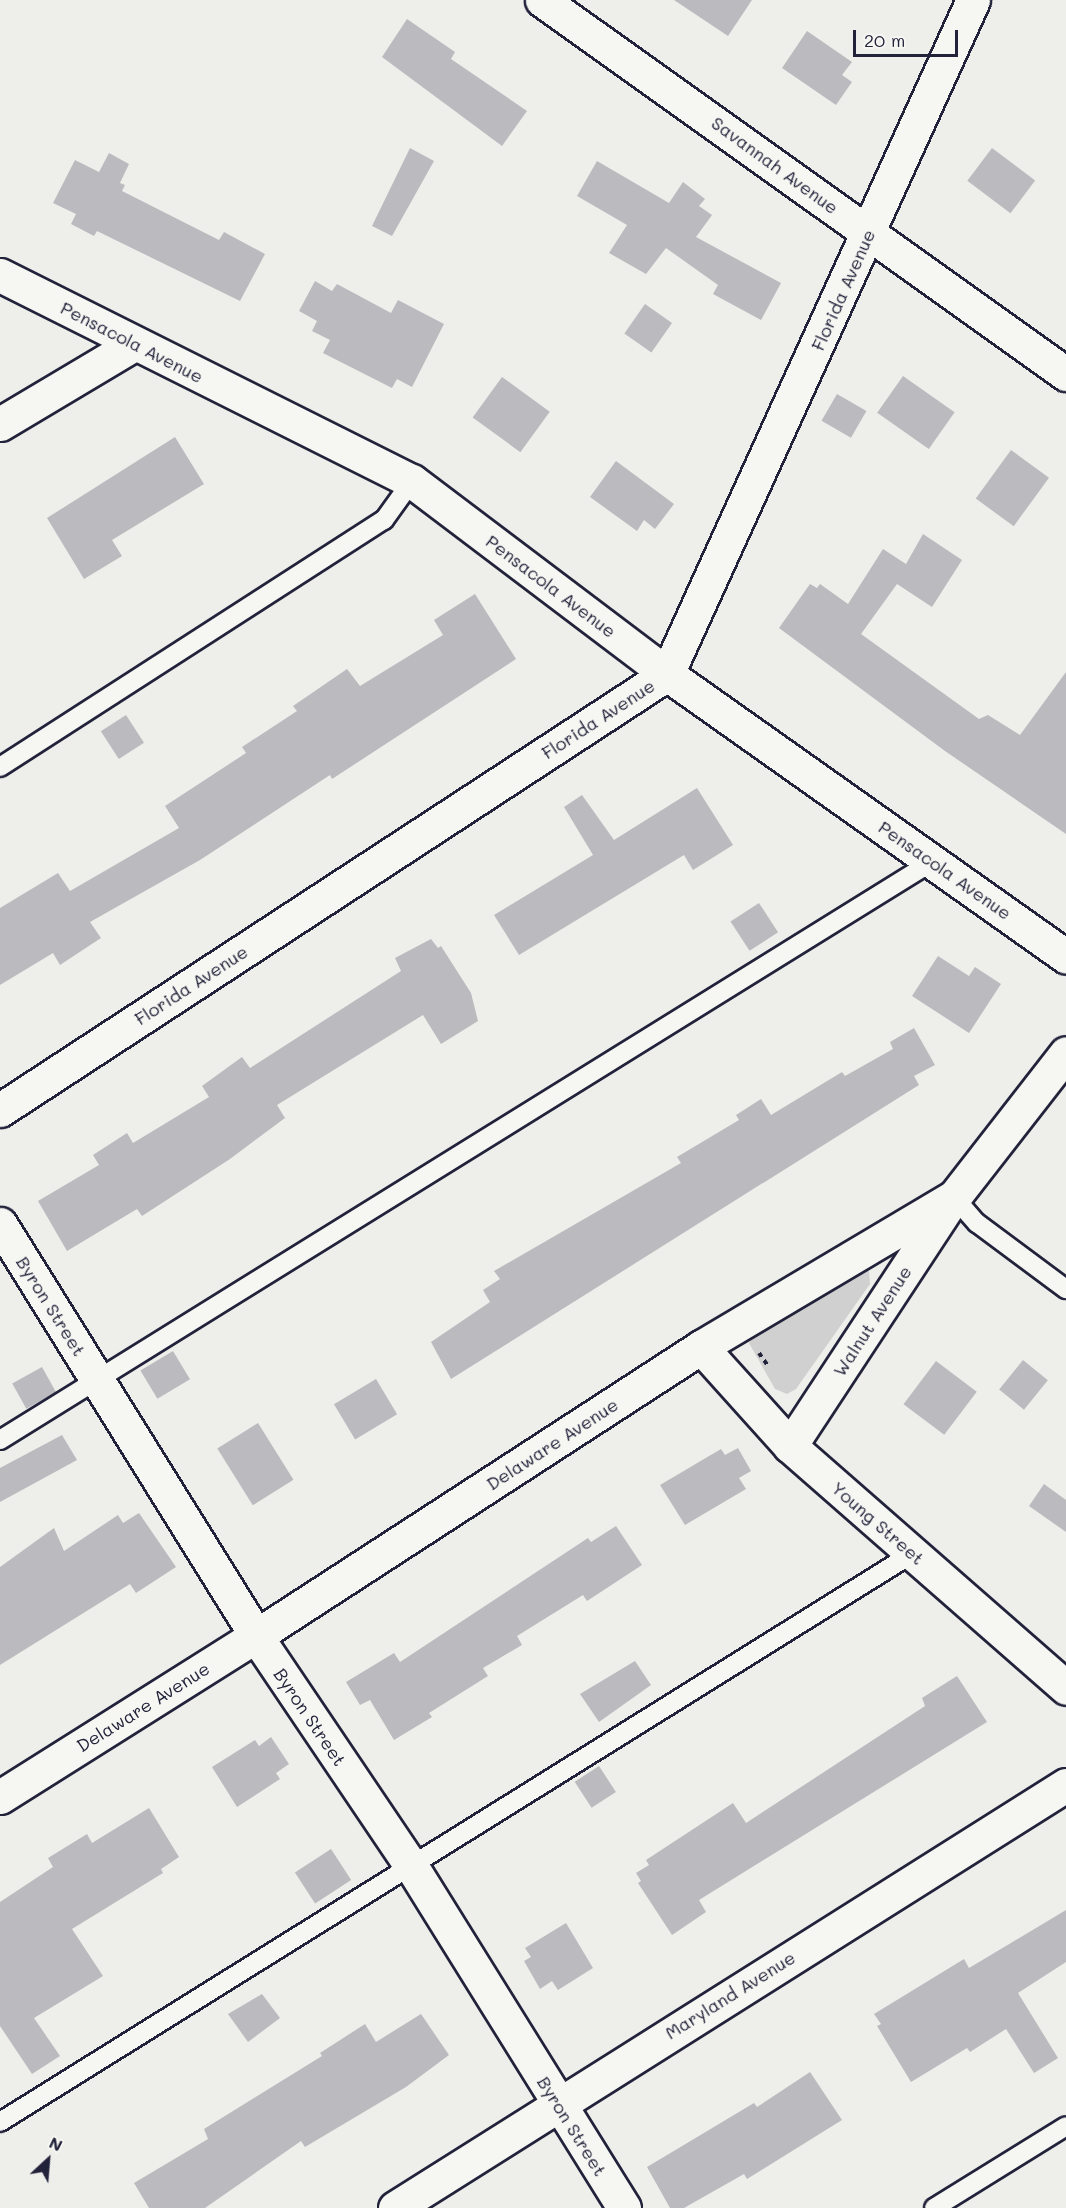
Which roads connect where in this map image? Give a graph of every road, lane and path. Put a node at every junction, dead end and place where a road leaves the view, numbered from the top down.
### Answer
1 (542, 0) edge
2 (973, 0) edge
3 (868, 232) junction
4 (0, 275) edge
5 (134, 344) junction
6 (1066, 374) edge
7 (0, 424) edge
8 (412, 480) junction
9 (667, 674) junction
10 (0, 767) edge
11 (933, 861) junction
12 (1066, 956) edge
13 (1066, 1053) edge
14 (0, 1110) edge
15 (954, 1197) junction
16 (0, 1224) edge
17 (1066, 1289) edge
18 (701, 1347) junction
19 (96, 1378) junction
20 (0, 1440) edge
21 (790, 1446) junction
22 (913, 1554) junction
23 (256, 1636) junction
24 (1066, 1688) edge
25 (1066, 1785) edge
26 (0, 1797) edge
27 (410, 1864) junction
28 (557, 2103) junction
29 (0, 2122) edge
30 (1066, 2126) edge
31 (395, 2208) edge
32 (624, 2208) edge
33 (934, 2208) edge

1 - 3 street, Savannah Avenue
2 - 3 street, Florida Avenue
3 - 6 street, Savannah Avenue
3 - 9 street, Florida Avenue
4 - 5 street, Pensacola Avenue
5 - 7 street
5 - 8 street, Pensacola Avenue
8 - 9 street, Pensacola Avenue
8 - 10 lane
9 - 11 street, Pensacola Avenue
9 - 14 street, Florida Avenue
11 - 12 street, Pensacola Avenue
11 - 19 lane
13 - 15 street, Delaware Avenue
15 - 17 lane
15 - 18 street, Delaware Avenue
15 - 21 street, Walnut Avenue
16 - 19 street, Byron Street
18 - 21 street, Young Street
18 - 23 street, Delaware Avenue
19 - 20 lane
19 - 23 street, Byron Street
21 - 22 street, Young Street
22 - 24 street, Young Street
22 - 27 lane
23 - 26 street, Delaware Avenue
23 - 27 street, Byron Street
25 - 28 street, Maryland Avenue
27 - 28 street, Byron Street
27 - 29 lane
28 - 31 street, Maryland Avenue
28 - 32 street, Byron Street
30 - 33 lane

